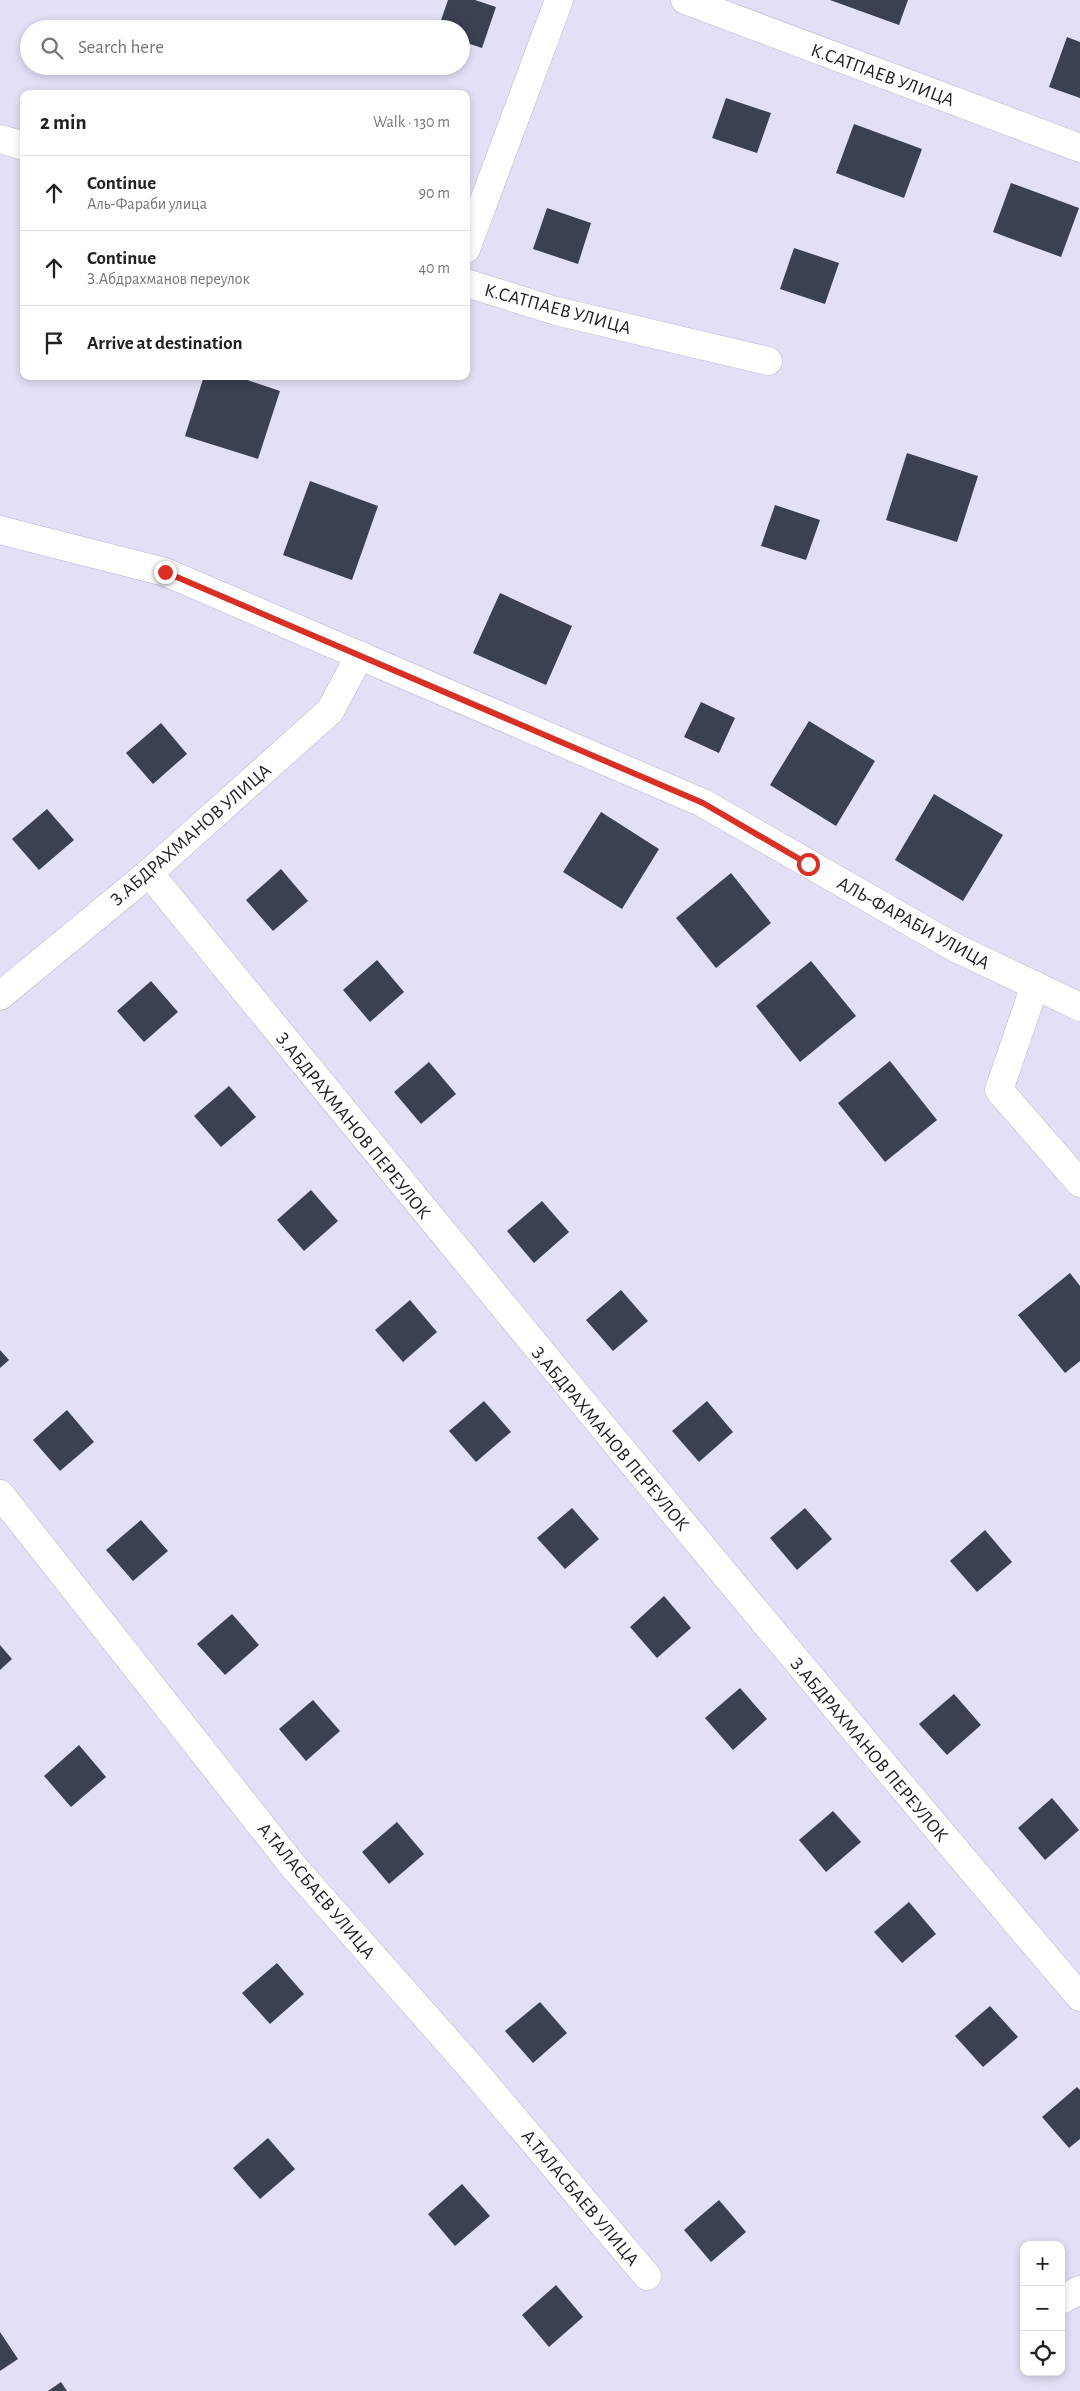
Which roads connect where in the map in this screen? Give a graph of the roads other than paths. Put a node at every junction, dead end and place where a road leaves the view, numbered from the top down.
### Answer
1 (559, 0) edge
2 (685, 0) edge
3 (0, 139) edge
4 (20, 145) edge
5 (1080, 148) edge
6 (470, 238) edge
7 (470, 284) edge
8 (768, 361) dead end
9 (0, 530) edge
10 (360, 656) junction
11 (148, 873) junction
12 (1035, 985) junction
13 (0, 996) edge
14 (1080, 1007) edge
15 (1080, 1184) edge
16 (0, 1494) edge
17 (1080, 1997) edge
18 (647, 2276) dead end
19 (1080, 2290) edge
20 (1065, 2298) edge

1 - 6 street
2 - 5 street, К.САТПАЕВ УЛИЦА
3 - 4 street
7 - 8 street, К.САТПАЕВ УЛИЦА
9 - 10 street
10 - 11 street, З.АБДРАХМАНОВ УЛИЦА
10 - 12 street, АЛЬ-ФАРАБИ УЛИЦА
11 - 13 street, З.АБДРАХМАНОВ УЛИЦА
11 - 17 street, З.АБДРАХМАНОВ ПЕРЕУЛОК
12 - 14 street, АЛЬ-ФАРАБИ УЛИЦА
12 - 15 street
16 - 18 street, А.ТАЛАСБАЕВ УЛИЦА
19 - 20 street

